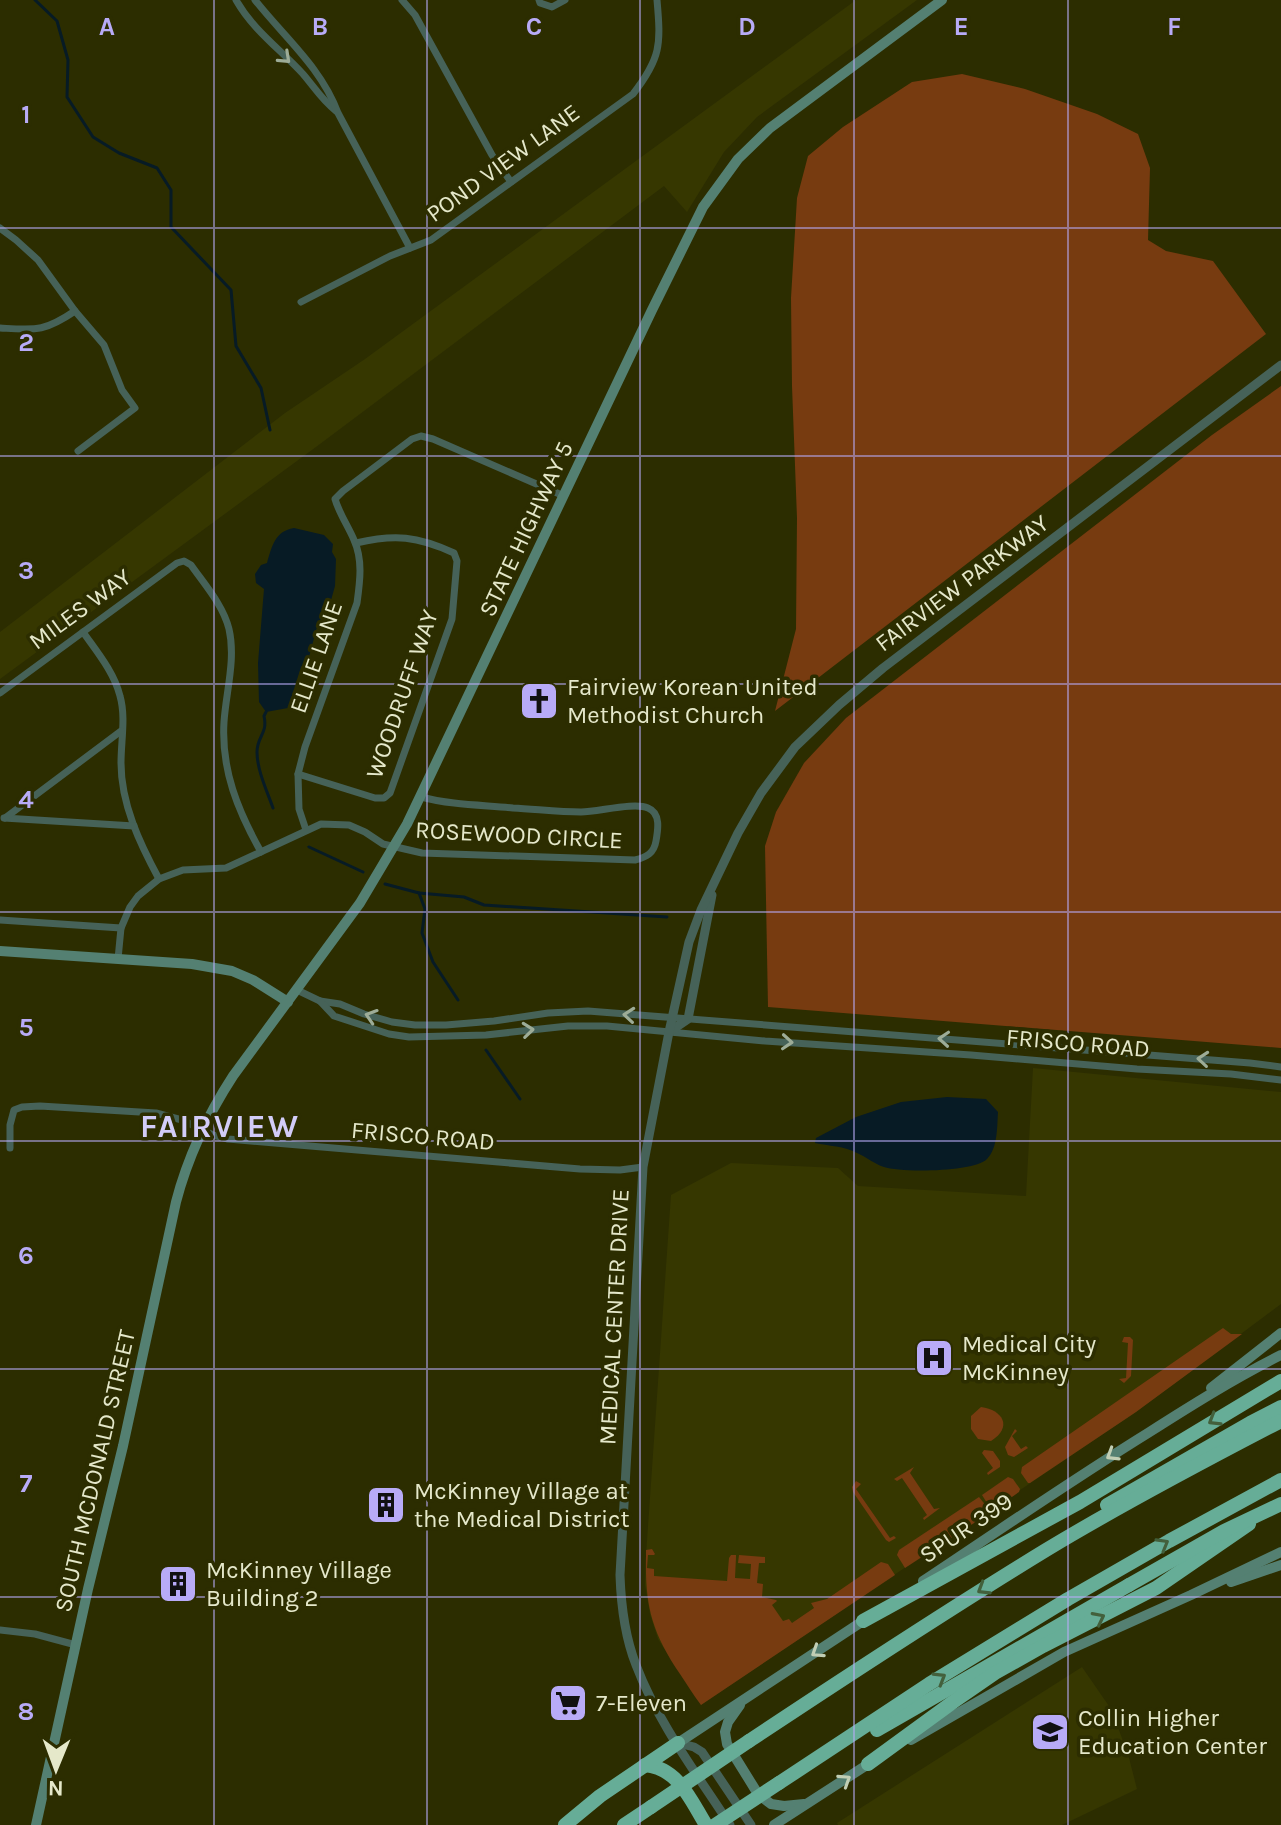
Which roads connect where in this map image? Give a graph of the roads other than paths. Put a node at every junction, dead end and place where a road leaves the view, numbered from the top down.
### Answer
1 (236, 0) edge
2 (255, 0) edge
3 (402, 0) edge
4 (539, 0) edge
5 (565, 0) edge
6 (657, 0) edge
7 (942, 0) edge
8 (338, 113) junction
9 (511, 182) junction
10 (0, 228) edge
11 (410, 248) junction
12 (301, 302) dead end
13 (75, 311) junction
14 (0, 328) edge
15 (1281, 365) edge
16 (78, 451) dead end
17 (564, 496) junction
18 (356, 543) junction
19 (83, 632) junction
20 (0, 693) edge
21 (121, 731) junction
22 (298, 774) junction
23 (421, 797) junction
24 (2, 818) edge
25 (134, 826) junction
26 (306, 830) junction
27 (393, 848) junction
28 (261, 852) junction
29 (159, 879) junction
30 (717, 879) junction
31 (0, 920) edge
32 (121, 928) junction
33 (0, 951) edge
34 (118, 959) junction
35 (297, 990) junction
36 (320, 1001) junction
37 (288, 1002) junction
38 (672, 1018) junction
39 (688, 1019) junction
40 (494, 1021) junction
41 (833, 1031) junction
42 (669, 1032) junction
43 (495, 1034) junction
44 (832, 1046) junction
45 (1040, 1046) junction
46 (1039, 1061) junction
47 (1280, 1067) edge
48 (1278, 1080) edge
49 (202, 1129) junction
50 (10, 1148) dead end
51 (643, 1167) junction
52 (1281, 1333) edge
53 (1281, 1355) edge
54 (1281, 1381) edge
55 (1281, 1407) edge
56 (1178, 1414) junction
57 (1281, 1421) edge
58 (1281, 1480) edge
59 (1281, 1502) edge
60 (1049, 1548) junction
61 (1281, 1552) edge
62 (1281, 1565) edge
63 (1191, 1595) junction
64 (863, 1621) junction
65 (0, 1630) edge
66 (76, 1645) junction
67 (744, 1700) junction
68 (678, 1743) junction
69 (868, 1764) junction
70 (645, 1765) junction
71 (805, 1767) junction
72 (808, 1804) junction
73 (36, 1825) edge
74 (565, 1825) edge
75 (624, 1825) edge
76 (706, 1825) edge
77 (715, 1825) edge
78 (730, 1825) edge
79 (751, 1825) edge
80 (774, 1825) edge

1 -> 8 street
2 - 8 street
3 - 9 street
4 - 5 street
6 - 9 street, POND VIEW LANE
7 - 17 main road, STATE HIGHWAY 5
8 - 11 street
9 - 11 street, POND VIEW LANE
10 - 13 street
11 - 12 street, POND VIEW LANE
13 - 14 street
13 - 16 street
15 - 30 street, FAIRVIEW PARKWAY
17 - 18 street, ELLIE LANE
17 - 23 main road, STATE HIGHWAY 5
18 - 22 street, ELLIE LANE
18 - 22 street, WOODRUFF WAY
19 - 20 street, MILES WAY
19 - 21 street
19 - 28 street, MILES WAY
21 - 24 street
21 - 25 street
22 - 26 street, ELLIE LANE
23 - 27 main road, STATE HIGHWAY 5
23 - 27 street, ROSEWOOD CIRCLE
24 - 25 street
25 - 29 street
26 - 27 street
26 - 28 street
27 - 35 main road, STATE HIGHWAY 5
28 - 29 street
29 - 32 street
30 - 38 street, FAIRVIEW PARKWAY
30 - 39 street, FAIRVIEW PARKWAY
31 - 32 street
32 - 34 street
33 - 34 main road
34 - 37 main road
35 - 36 street
35 - 37 main road, STATE HIGHWAY 5
40 -> 36 street
36 - 43 street, FRISCO ROAD
37 - 49 main road, STATE HIGHWAY 5
38 - 39 street
38 -> 40 street
38 - 42 street, FAIRVIEW PARKWAY
39 - 41 street
39 - 42 street
40 - 43 street
41 - 44 street
45 -> 41 street
43 -> 42 street, FRISCO ROAD
42 -> 44 street, FRISCO ROAD
42 - 51 street, FAIRVIEW PARKWAY
44 - 46 street, FRISCO ROAD
45 - 46 street
47 -> 45 street
46 - 48 street, FRISCO ROAD
47 - 48 street
49 - 50 street, FRISCO ROAD
49 - 51 street, FRISCO ROAD
49 - 66 main road, SOUTH MCDONALD STREET
51 - 68 street, MEDICAL CENTER DRIVE
52 - 56 main road
53 - 56 main road, SPUR 399
54 -> 64 highway
55 - 60 highway
56 -> 64 main road, SPUR 399
57 - 60 highway
71 -> 58 highway
69 -> 59 highway
59 - 71 highway, bridge
60 -> 75 highway, bridge
61 - 63 main road
62 - 63 main road
63 - 69 main road
64 -> 67 main road, SPUR 399
65 - 66 street
66 - 73 main road, SOUTH MCDONALD STREET
67 - 68 main road, SPUR 399
67 - 72 main road
68 - 70 highway
68 - 78 street, MEDICAL CENTER DRIVE
68 - 79 street, MEDICAL CENTER DRIVE
72 -> 69 main road
70 - 74 highway
70 - 76 highway
71 - 77 highway, bridge
72 - 80 main road

